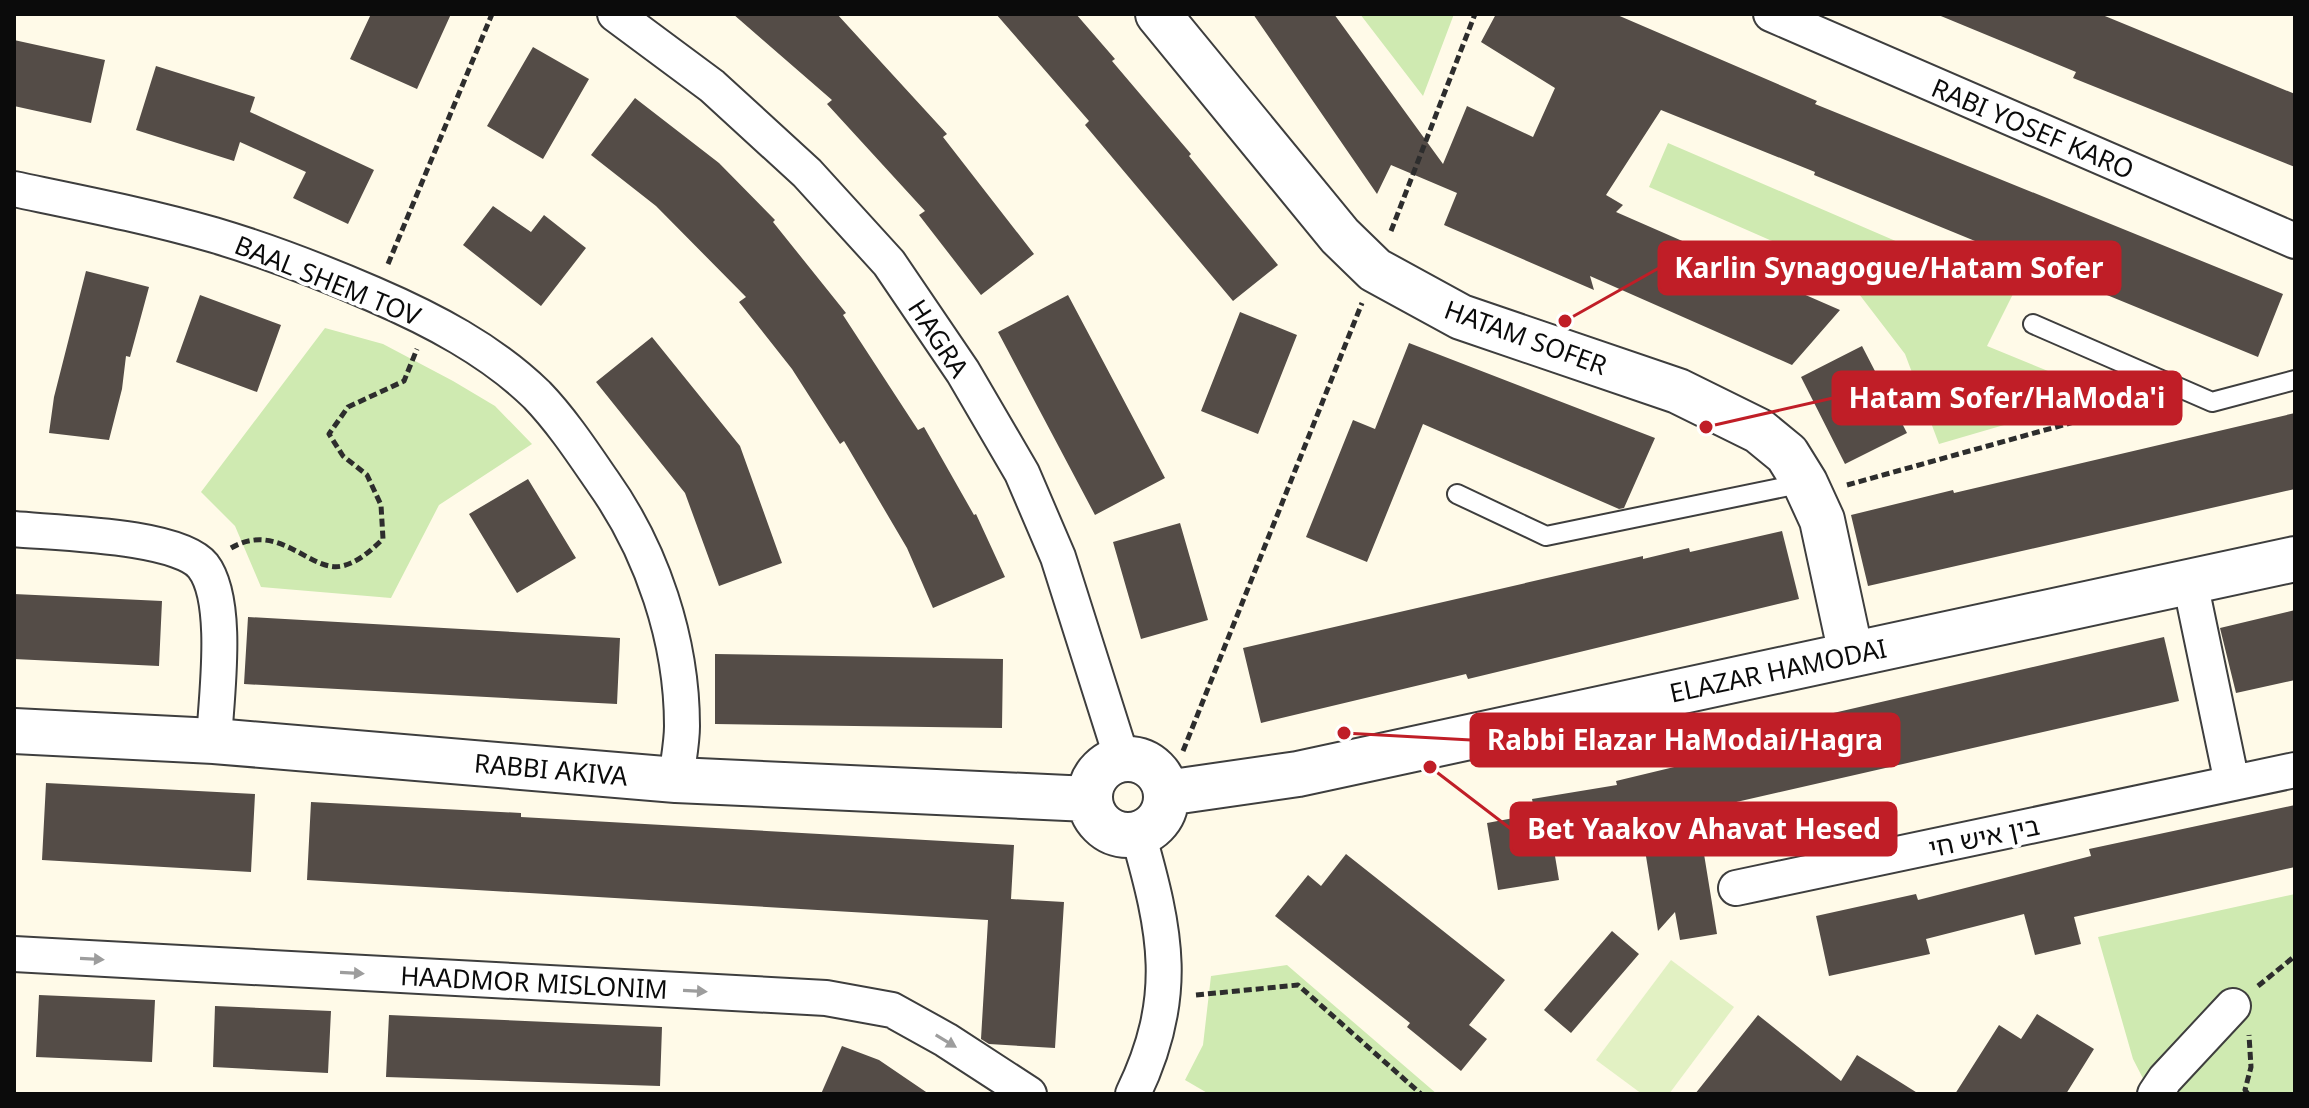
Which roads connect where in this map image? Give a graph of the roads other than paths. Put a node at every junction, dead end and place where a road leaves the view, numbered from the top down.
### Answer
1 (615, 14) edge
2 (1158, 14) edge
3 (1771, 14) edge
4 (14, 189) edge
5 (2295, 241) edge
6 (2033, 324) dead end
7 (2295, 380) edge
8 (1808, 489) junction
9 (1457, 494) dead end
10 (14, 529) edge
11 (2295, 559) edge
12 (2190, 582) junction
13 (1851, 654) junction
14 (14, 731) edge
15 (214, 741) junction
16 (1122, 759) junction
17 (2295, 770) edge
18 (676, 780) junction
19 (2232, 783) junction
20 (1166, 793) junction
21 (1089, 799) junction
22 (1138, 834) junction
23 (1736, 888) dead end
24 (14, 954) edge
25 (2233, 1006) road end
26 (1029, 1094) edge
27 (1133, 1094) edge
28 (2155, 1094) edge

1 - 16 street, HAGRA
2 - 8 street, HATAM SOFER
3 - 5 street, RABI YOSEF KARO
4 - 18 street, BAAL SHEM TOV
6 - 7 lane
8 - 9 lane
8 - 13 street, HATAM SOFER
10 - 15 street
11 - 12 street, ELAZAR HAMODAI
12 - 13 street, ELAZAR HAMODAI
12 - 19 street
13 - 20 street, ELAZAR HAMODAI
14 - 15 street, RABBI AKIVA
15 - 18 street, RABBI AKIVA
16 - 20 street
16 - 21 street
17 - 19 street, בין איש חי
18 - 21 street, RABBI AKIVA
19 - 23 street, בין איש חי
20 - 22 street
21 - 22 street
22 - 27 street
24 -> 26 street, HAADMOR MISLONIM
25 - 28 street

